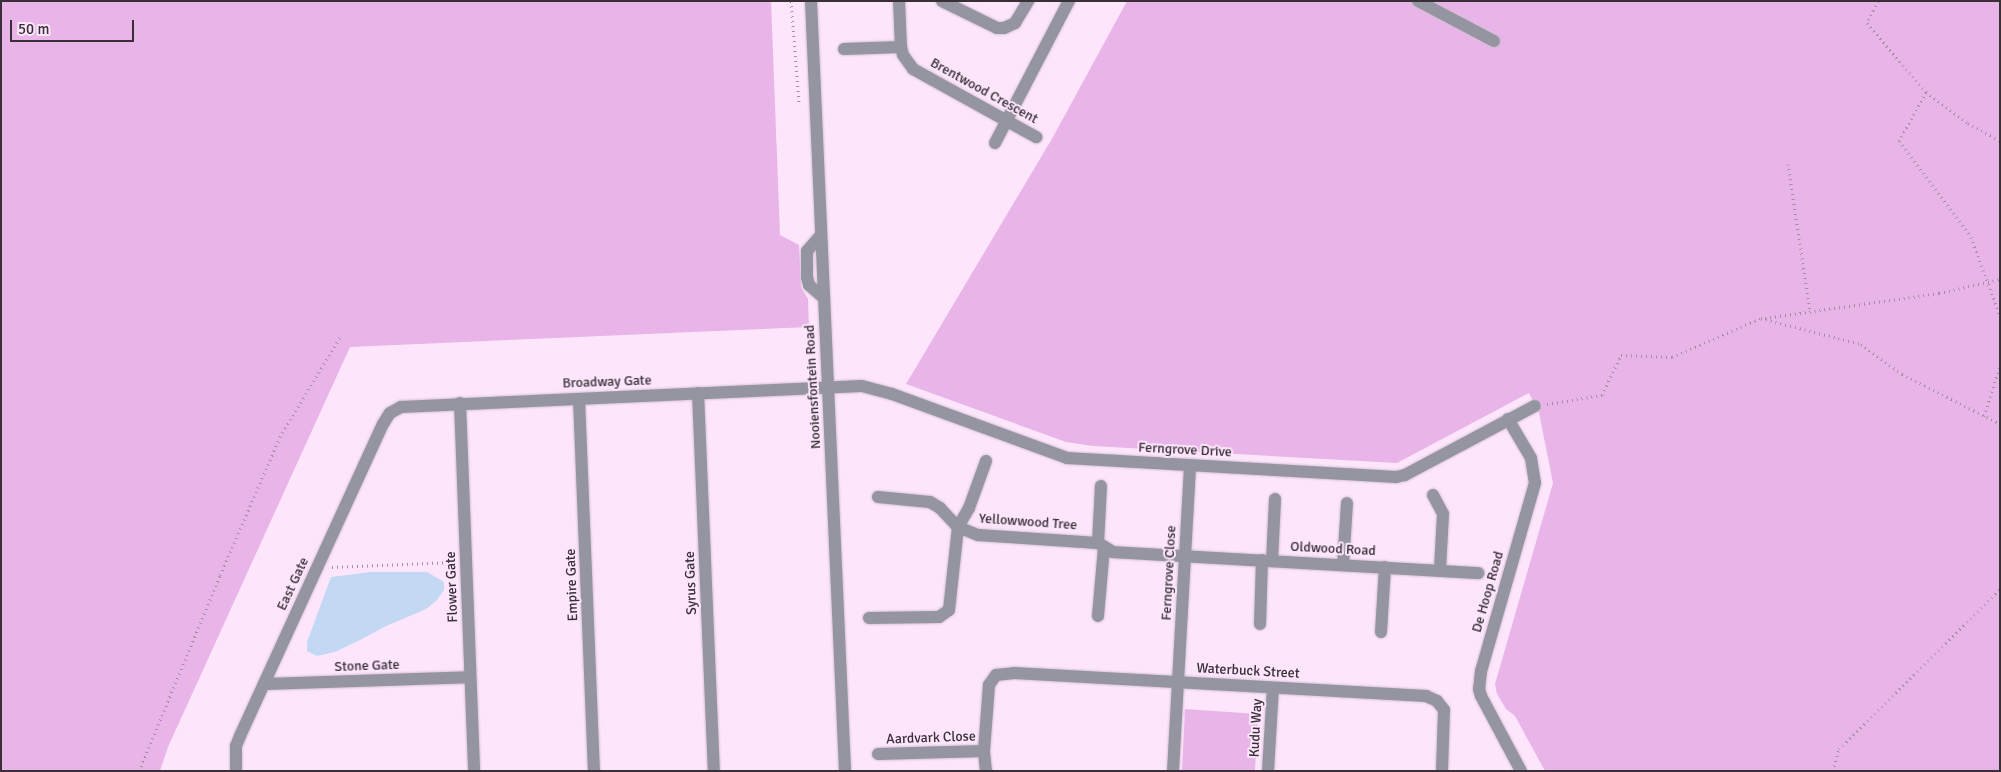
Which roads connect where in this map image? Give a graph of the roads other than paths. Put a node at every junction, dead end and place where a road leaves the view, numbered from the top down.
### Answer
1 (811, 1) edge
2 (900, 1) edge
3 (942, 1) edge
4 (1028, 1) edge
5 (1069, 1) edge
6 (1426, 3) edge
7 (1494, 41) dead end
8 (901, 47) junction
9 (844, 49) dead end
10 (1006, 122) junction
11 (1036, 137) dead end
12 (995, 143) dead end
13 (828, 387) junction
14 (698, 393) junction
15 (579, 398) junction
16 (460, 403) junction
17 (1535, 406) road end
18 (390, 413) joint
19 (1508, 419) junction
20 (986, 461) dead end
21 (1190, 465) junction
22 (1101, 486) dead end
23 (1433, 495) dead end
24 (878, 497) dead end
25 (1275, 499) dead end
26 (1347, 502) dead end
27 (958, 527) junction
28 (1101, 545) junction
29 (1186, 556) junction
30 (1267, 561) junction
31 (1343, 565) junction
32 (1385, 567) junction
33 (1440, 570) junction
34 (1478, 573) dead end
35 (1098, 616) dead end
36 (869, 618) dead end
37 (1260, 624) dead end
38 (1381, 632) dead end
39 (470, 677) junction
40 (1179, 682) junction
41 (264, 684) junction
42 (1273, 688) junction
43 (984, 751) junction
44 (878, 754) dead end
45 (236, 771) edge
46 (474, 771) edge
47 (594, 771) edge
48 (714, 771) edge
49 (845, 771) edge
50 (986, 771) edge
51 (1173, 771) edge
52 (1268, 771) edge
53 (1442, 771) edge
54 (1521, 771) edge

1 - 13 street, Nooiensfontein Road
2 - 8 street, Brentwood Crescent
3 - 4 street
5 - 10 street
6 - 7 street
8 - 9 street
8 - 10 street, Brentwood Crescent
10 - 11 street, Brentwood Crescent
10 - 12 street
13 - 14 street, Broadway Gate
13 - 21 street, Ferngrove Drive
13 - 49 street, Nooiensfontein Road
14 - 15 street, Broadway Gate
14 - 48 street, Syrus Gate
15 - 16 street, Broadway Gate
15 - 47 street, Empire Gate
16 - 18 street, Broadway Gate
16 - 39 street, Flower Gate
17 - 19 street, Ferngrove Drive
18 - 41 street, East Gate
19 - 21 street, Ferngrove Drive
19 - 54 street, De Hoop Road
20 - 27 street
21 - 29 street, Ferngrove Close
22 - 28 street
23 - 33 street
24 - 27 street, Yellowwood Tree
25 - 30 street
26 - 31 street
27 - 28 street, Yellowwood Tree
27 - 36 street
28 - 29 street, Yellowwood Tree
28 - 35 street
29 - 30 street, Oldwood Road
29 - 40 street, Ferngrove Close
30 - 31 street, Oldwood Road
30 - 37 street
31 - 32 street, Oldwood Road
32 - 33 street, Oldwood Road
32 - 38 street
33 - 34 street, Oldwood Road
39 - 41 street, Stone Gate
39 - 46 street, Flower Gate
40 - 42 street, Waterbuck Street
40 - 43 street, Waterbuck Street
40 - 51 street, Ferngrove Close
41 - 45 street, East Gate
42 - 52 street, Kudu Way
42 - 53 street, Waterbuck Street
43 - 44 street, Aardvark Close
43 - 50 street

